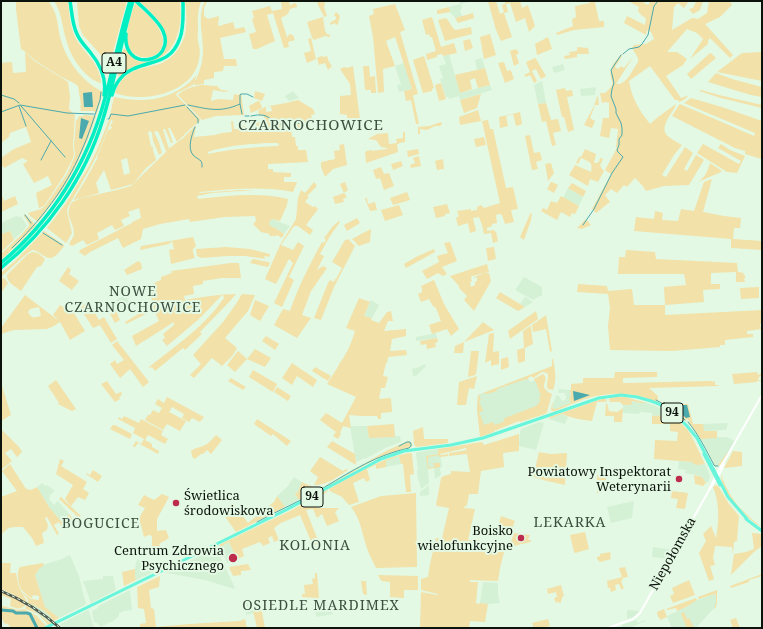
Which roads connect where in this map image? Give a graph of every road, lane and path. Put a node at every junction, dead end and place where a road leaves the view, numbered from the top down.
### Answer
1 (70, 1) edge
2 (130, 1) edge
3 (134, 1) edge
4 (183, 1) edge
5 (128, 19) junction
6 (103, 120) junction
7 (97, 124) junction
8 (1, 263) edge
9 (1, 268) edge
10 (762, 396) edge
11 (694, 435) junction
12 (726, 458) junction
13 (712, 466) junction
14 (721, 466) junction
15 (720, 472) junction
16 (716, 476) junction
17 (720, 483) junction
18 (712, 486) junction
19 (708, 492) junction
20 (762, 531) edge
21 (45, 628) edge
22 (608, 628) edge

1 - 7 highway
2 - 7 highway, A4
3 - 5 highway, A4
3 - 5 highway
4 - 6 highway
5 - 6 highway, A4
6 - 9 highway, A4
7 - 8 highway, A4
10 - 12 main road, Niepołomska
11 - 13 main road, 94
11 - 16 main road, 94
11 - 21 main road, 94
12 - 14 main road, Niepołomska
12 - 15 main road, Niepołomska
13 - 14 main road
13 - 16 main road, 94
14 - 16 main road, Niepołomska
15 - 16 main road, Niepołomska
15 - 17 main road
16 - 17 main road, 94
16 - 18 main road, Niepołomska
16 - 19 main road, Niepołomska
17 - 18 main road
17 - 20 main road, 94
18 - 19 main road, Niepołomska
19 - 22 main road, Niepołomska

